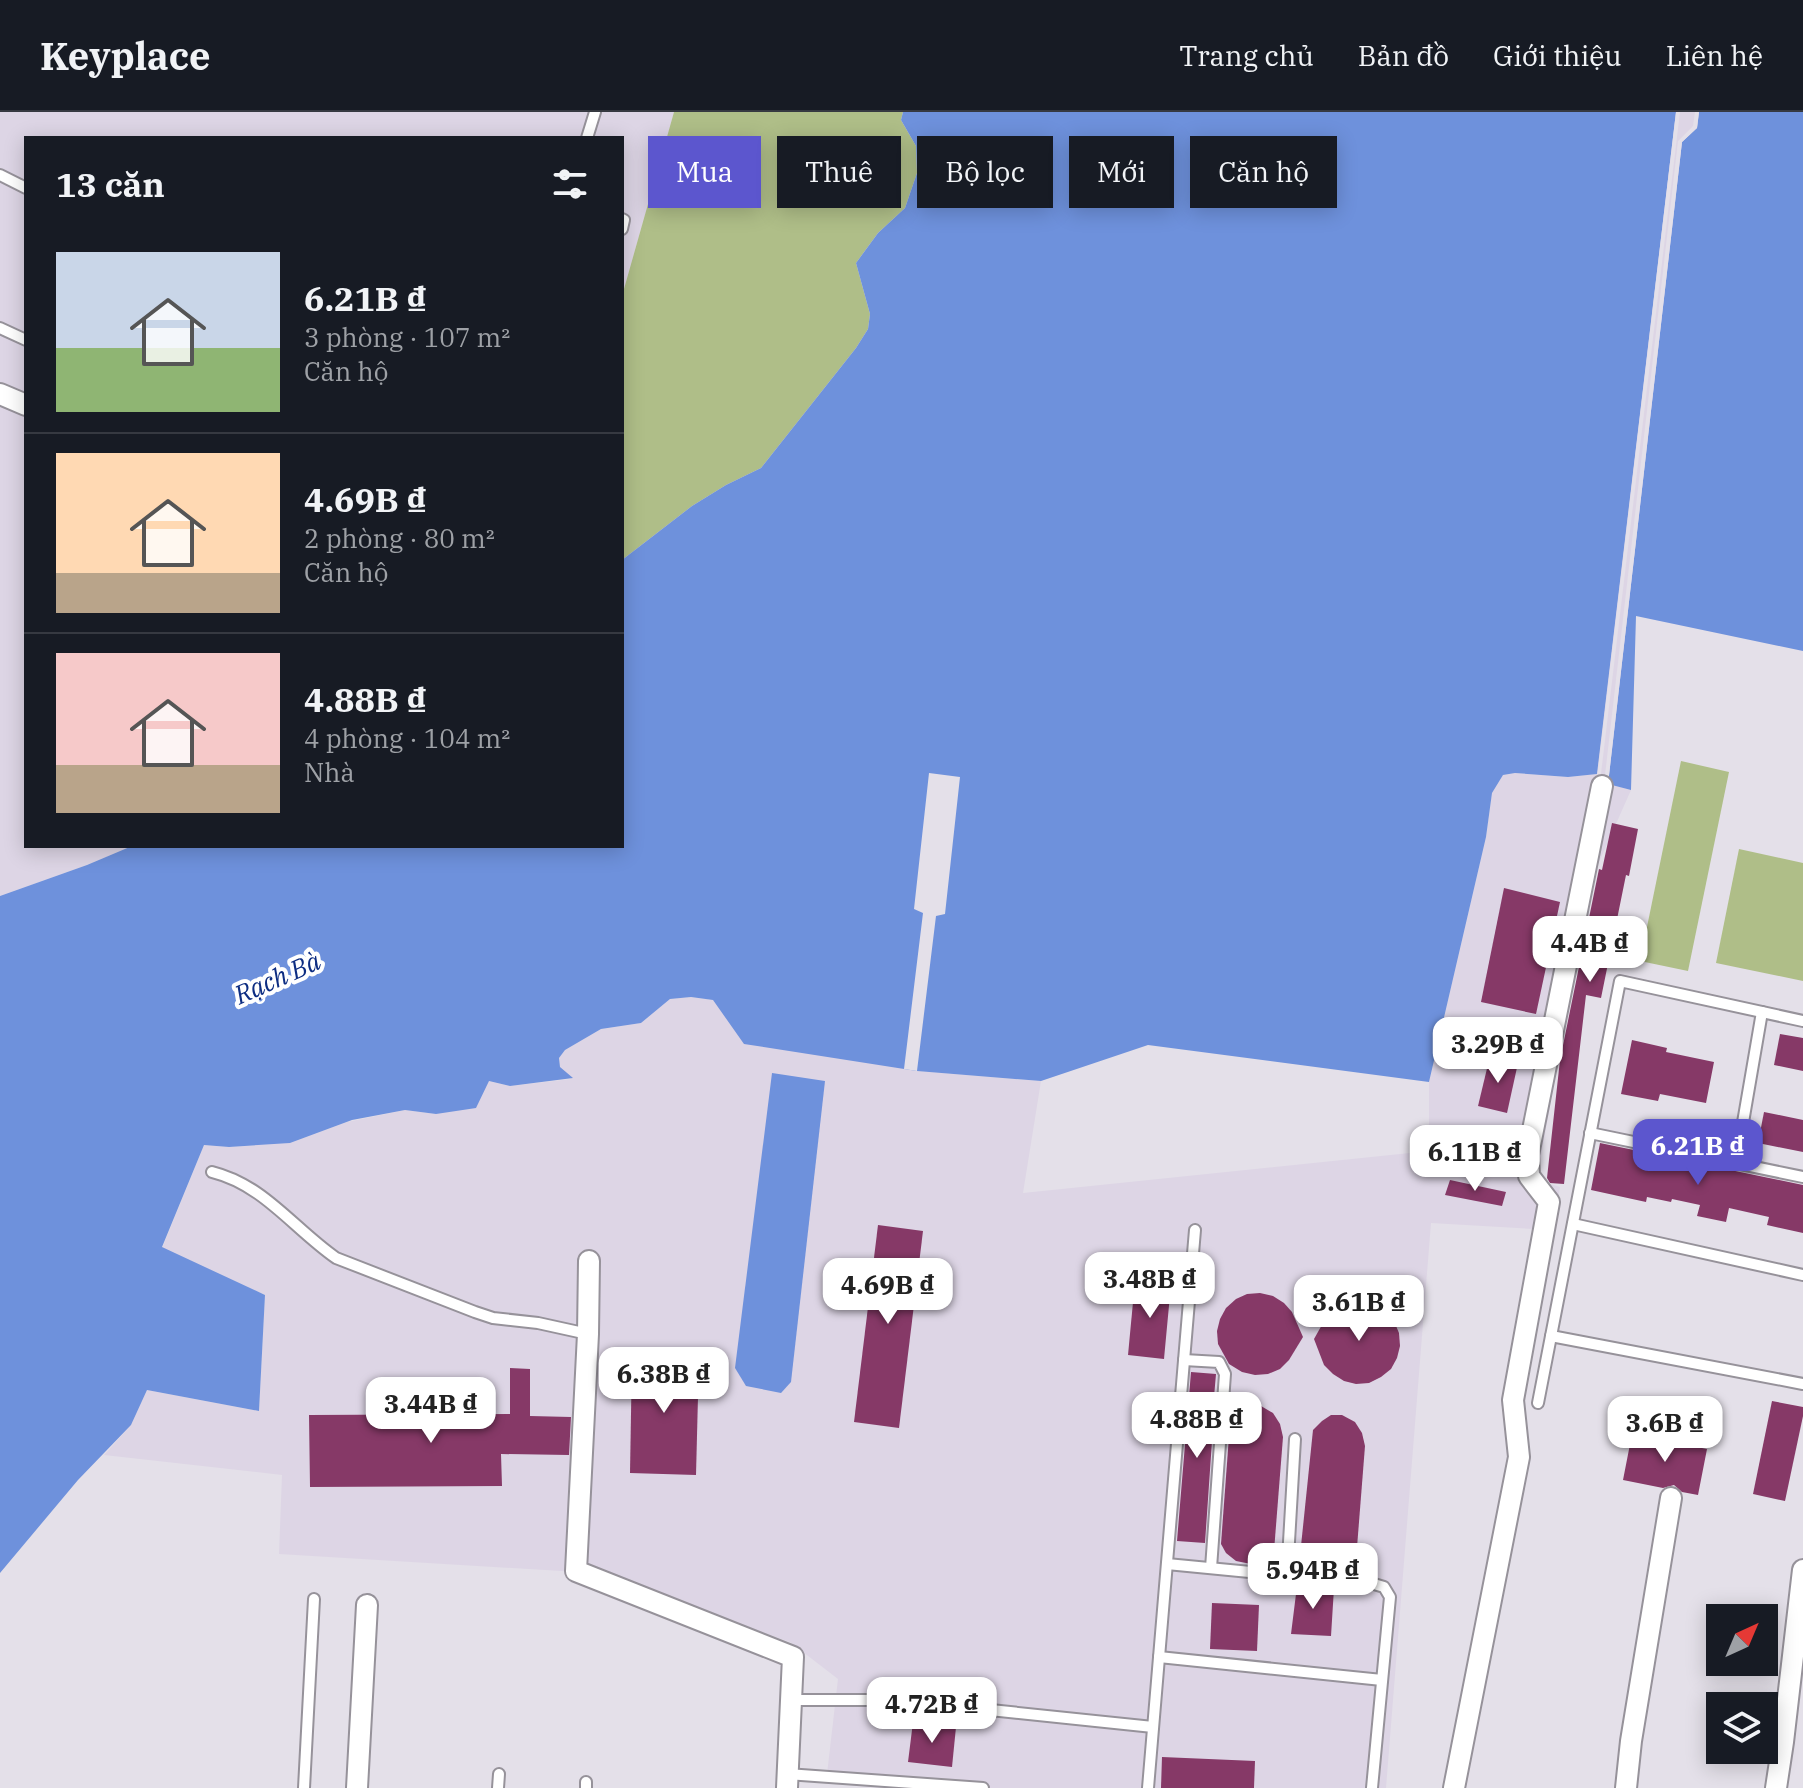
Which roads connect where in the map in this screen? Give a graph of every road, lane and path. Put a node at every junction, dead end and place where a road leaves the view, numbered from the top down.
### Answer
1 (595, 112) edge
2 (588, 136) edge
3 (1, 178) edge
4 (24, 187) edge
5 (0, 328) edge
6 (24, 339) edge
7 (0, 394) edge
8 (24, 404) edge
9 (1602, 786) dead end
10 (1762, 1012) junction
11 (1803, 1021) edge
12 (1590, 1133) junction
13 (1736, 1163) junction
14 (212, 1172) dead end
15 (1803, 1177) edge
16 (1573, 1224) junction
17 (1195, 1230) dead end
18 (589, 1261) dead end
19 (1803, 1275) edge
20 (588, 1334) junction
21 (1551, 1336) junction
22 (1184, 1360) junction
23 (1803, 1384) edge
24 (1538, 1403) dead end
25 (1295, 1439) dead end
26 (1671, 1498) dead end
27 (1167, 1564) junction
28 (1211, 1568) junction
29 (1803, 1570) edge
30 (1287, 1576) junction
31 (314, 1599) dead end
32 (367, 1605) dead end
33 (1159, 1657) junction
34 (1382, 1680) junction
35 (791, 1700) junction
36 (1153, 1727) junction
37 (499, 1774) dead end
38 (787, 1781) edge
39 (304, 1788) edge
40 (357, 1788) edge
41 (498, 1788) edge
42 (983, 1788) edge
43 (1148, 1788) edge
44 (1372, 1788) edge
45 (1454, 1788) edge
46 (1626, 1788) edge
47 (1776, 1788) edge

1 - 2 lane
3 - 4 lane
5 - 6 lane
7 - 8 street
9 - 45 street
10 - 11 lane
10 - 12 lane
10 - 13 lane
12 - 13 lane
12 - 16 lane
13 - 15 lane
14 - 20 lane
16 - 19 lane
16 - 21 lane
17 - 22 lane
18 - 20 street
20 - 35 street
21 - 23 lane
21 - 24 lane
22 - 27 lane
22 - 28 lane
25 - 30 lane
26 - 46 street
27 - 28 lane
27 - 33 lane
28 - 30 lane
29 - 47 street
30 - 34 lane
31 - 39 lane
32 - 40 street
33 - 34 lane
33 - 36 lane
34 - 44 lane
35 - 36 lane
35 - 38 street
36 - 43 lane
37 - 41 lane
38 - 42 lane

